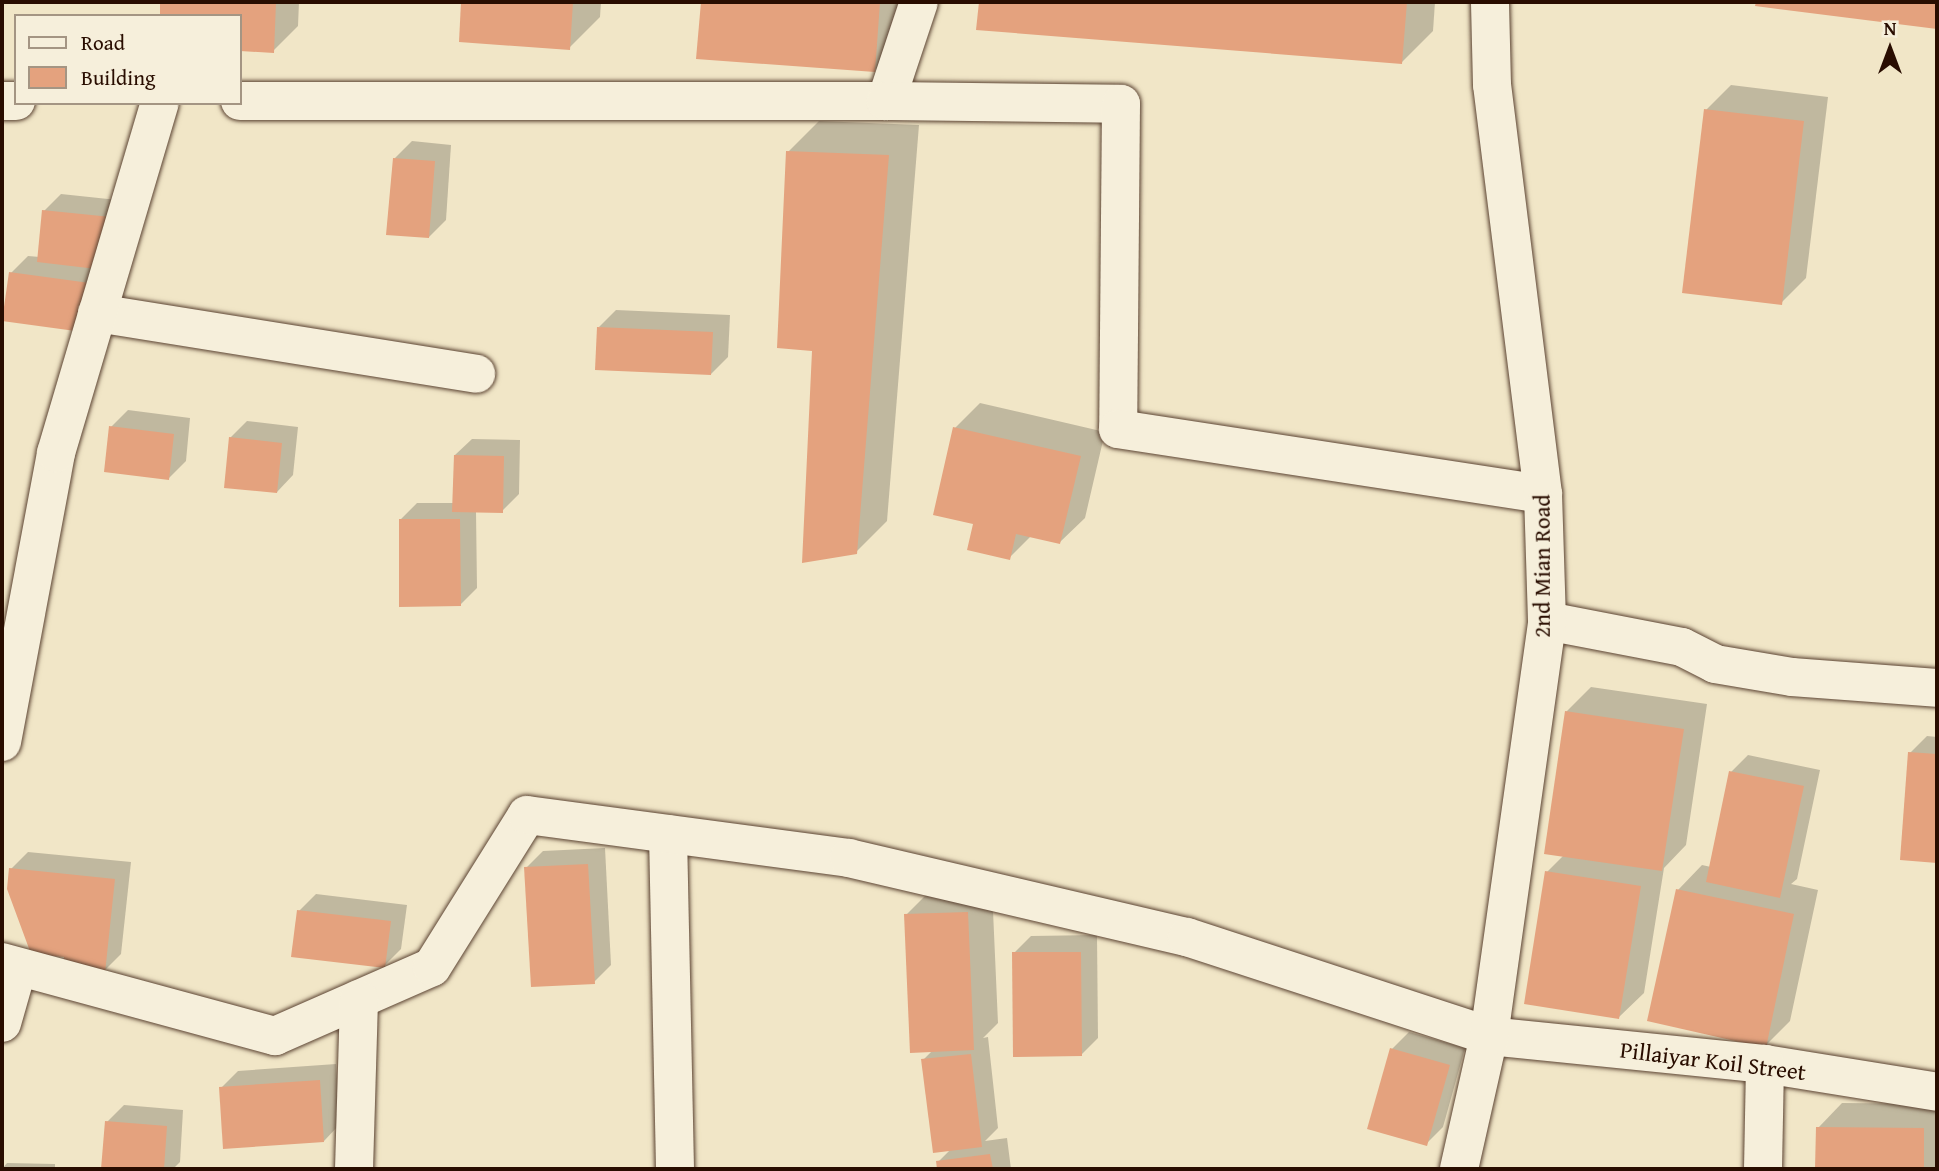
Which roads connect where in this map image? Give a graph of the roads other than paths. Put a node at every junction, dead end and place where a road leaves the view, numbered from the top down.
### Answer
1 (919, 2) edge
2 (1490, 2) edge
3 (242, 101) edge
4 (886, 101) junction
5 (159, 105) edge
6 (97, 313) junction
7 (476, 374) dead end
8 (1543, 494) junction
9 (1547, 621) junction
10 (1937, 688) edge
11 (2, 742) edge
12 (668, 834) junction
13 (10, 965) edge
14 (359, 999) junction
15 (2, 1023) edge
16 (1489, 1036) junction
17 (1765, 1065) junction
18 (1937, 1092) edge
19 (354, 1169) edge
20 (675, 1169) edge
21 (1459, 1169) edge
22 (1763, 1169) edge

1 - 4 street
2 - 8 street, 2nd Mian Road
3 - 4 street
4 - 8 street
5 - 6 street
6 - 7 street
6 - 11 street
8 - 9 street, 2nd Mian Road
9 - 10 street
9 - 16 street, 2nd Mian Road
12 - 14 street, Pillaiyar Koil Street
12 - 16 street, Pillaiyar Koil Street
12 - 20 street
13 - 14 street
13 - 15 street
14 - 19 street
16 - 17 street, Pillaiyar Koil Street
16 - 21 street, 2nd Mian Road
17 - 18 street, Pillaiyar Koil Street
17 - 22 street

